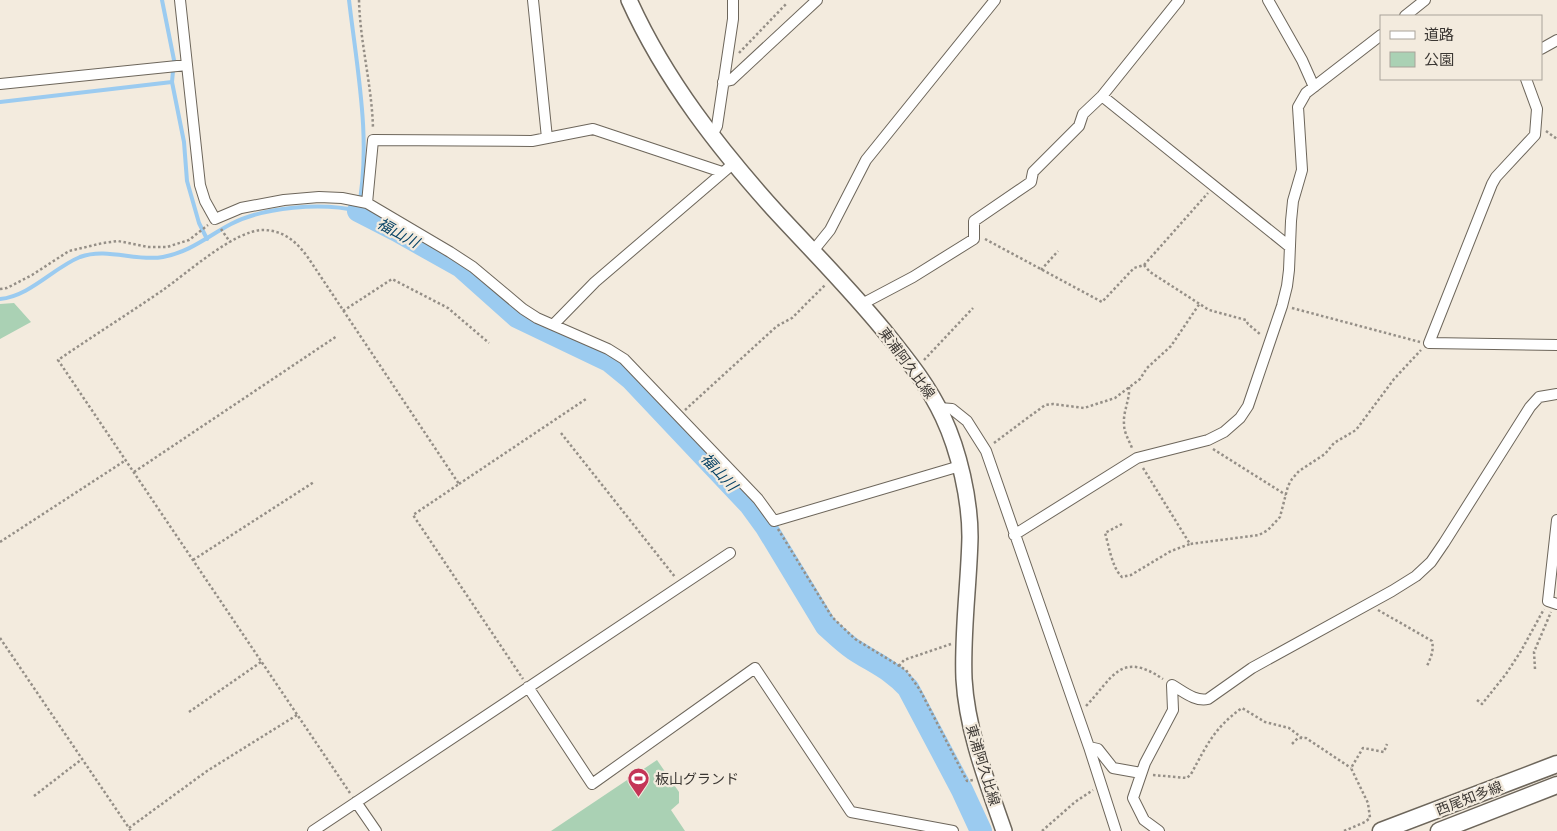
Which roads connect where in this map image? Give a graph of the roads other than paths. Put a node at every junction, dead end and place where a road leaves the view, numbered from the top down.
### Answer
1 (180, 0) edge
2 (533, 0) edge
3 (629, 0) edge
4 (732, 0) edge
5 (817, 0) edge
6 (995, 0) edge
7 (1179, 0) edge
8 (1268, 0) edge
9 (1425, 0) edge
10 (1406, 15) edge
11 (1380, 36) edge
12 (1557, 40) edge
13 (1542, 48) edge
14 (187, 65) junction
15 (1526, 80) edge
16 (724, 82) junction
17 (0, 84) edge
18 (1314, 87) junction
19 (1102, 96) junction
20 (712, 135) junction
21 (547, 138) junction
22 (728, 168) junction
23 (366, 203) junction
24 (1290, 247) junction
25 (813, 251) junction
26 (862, 304) junction
27 (553, 325) junction
28 (1557, 345) edge
29 (1557, 394) edge
30 (939, 408) junction
31 (960, 466) junction
32 (1557, 520) edge
33 (1014, 535) junction
34 (730, 553) dead end
35 (1554, 604) edge
36 (528, 687) junction
37 (1089, 747) junction
38 (1557, 764) edge
39 (1141, 773) junction
40 (1557, 785) edge
41 (356, 802) junction
42 (313, 831) edge
43 (376, 831) edge
44 (954, 831) edge
45 (1004, 831) edge
46 (1116, 831) edge
47 (1159, 831) edge
48 (1381, 831) edge
49 (1439, 831) edge

1 - 14 street
2 - 21 street
3 - 20 main road, 東浦阿久比線
4 - 16 street
5 - 16 street
6 - 25 street
7 - 19 street
8 - 18 street
9 - 10 street
11 - 18 street
12 - 13 street
14 - 17 street
14 - 23 street
15 - 28 street
16 - 20 street
18 - 24 street
19 - 24 street
19 - 26 street
20 - 22 main road, 東浦阿久比線
21 - 22 street
21 - 23 street
22 - 25 main road, 東浦阿久比線
22 - 27 street
23 - 27 street
24 - 33 street
25 - 26 main road, 東浦阿久比線
26 - 30 main road, 東浦阿久比線
27 - 31 street
29 - 39 street
30 - 31 main road, 東浦阿久比線
30 - 33 street
31 - 45 main road, 東浦阿久比線
32 - 35 street
33 - 37 street
34 - 36 street
36 - 41 street
36 - 44 street
37 - 39 street
37 - 46 street
38 - 48 main road, 西尾知多線
39 - 47 street
40 - 49 main road, 西尾知多線
41 - 42 street
41 - 43 street

